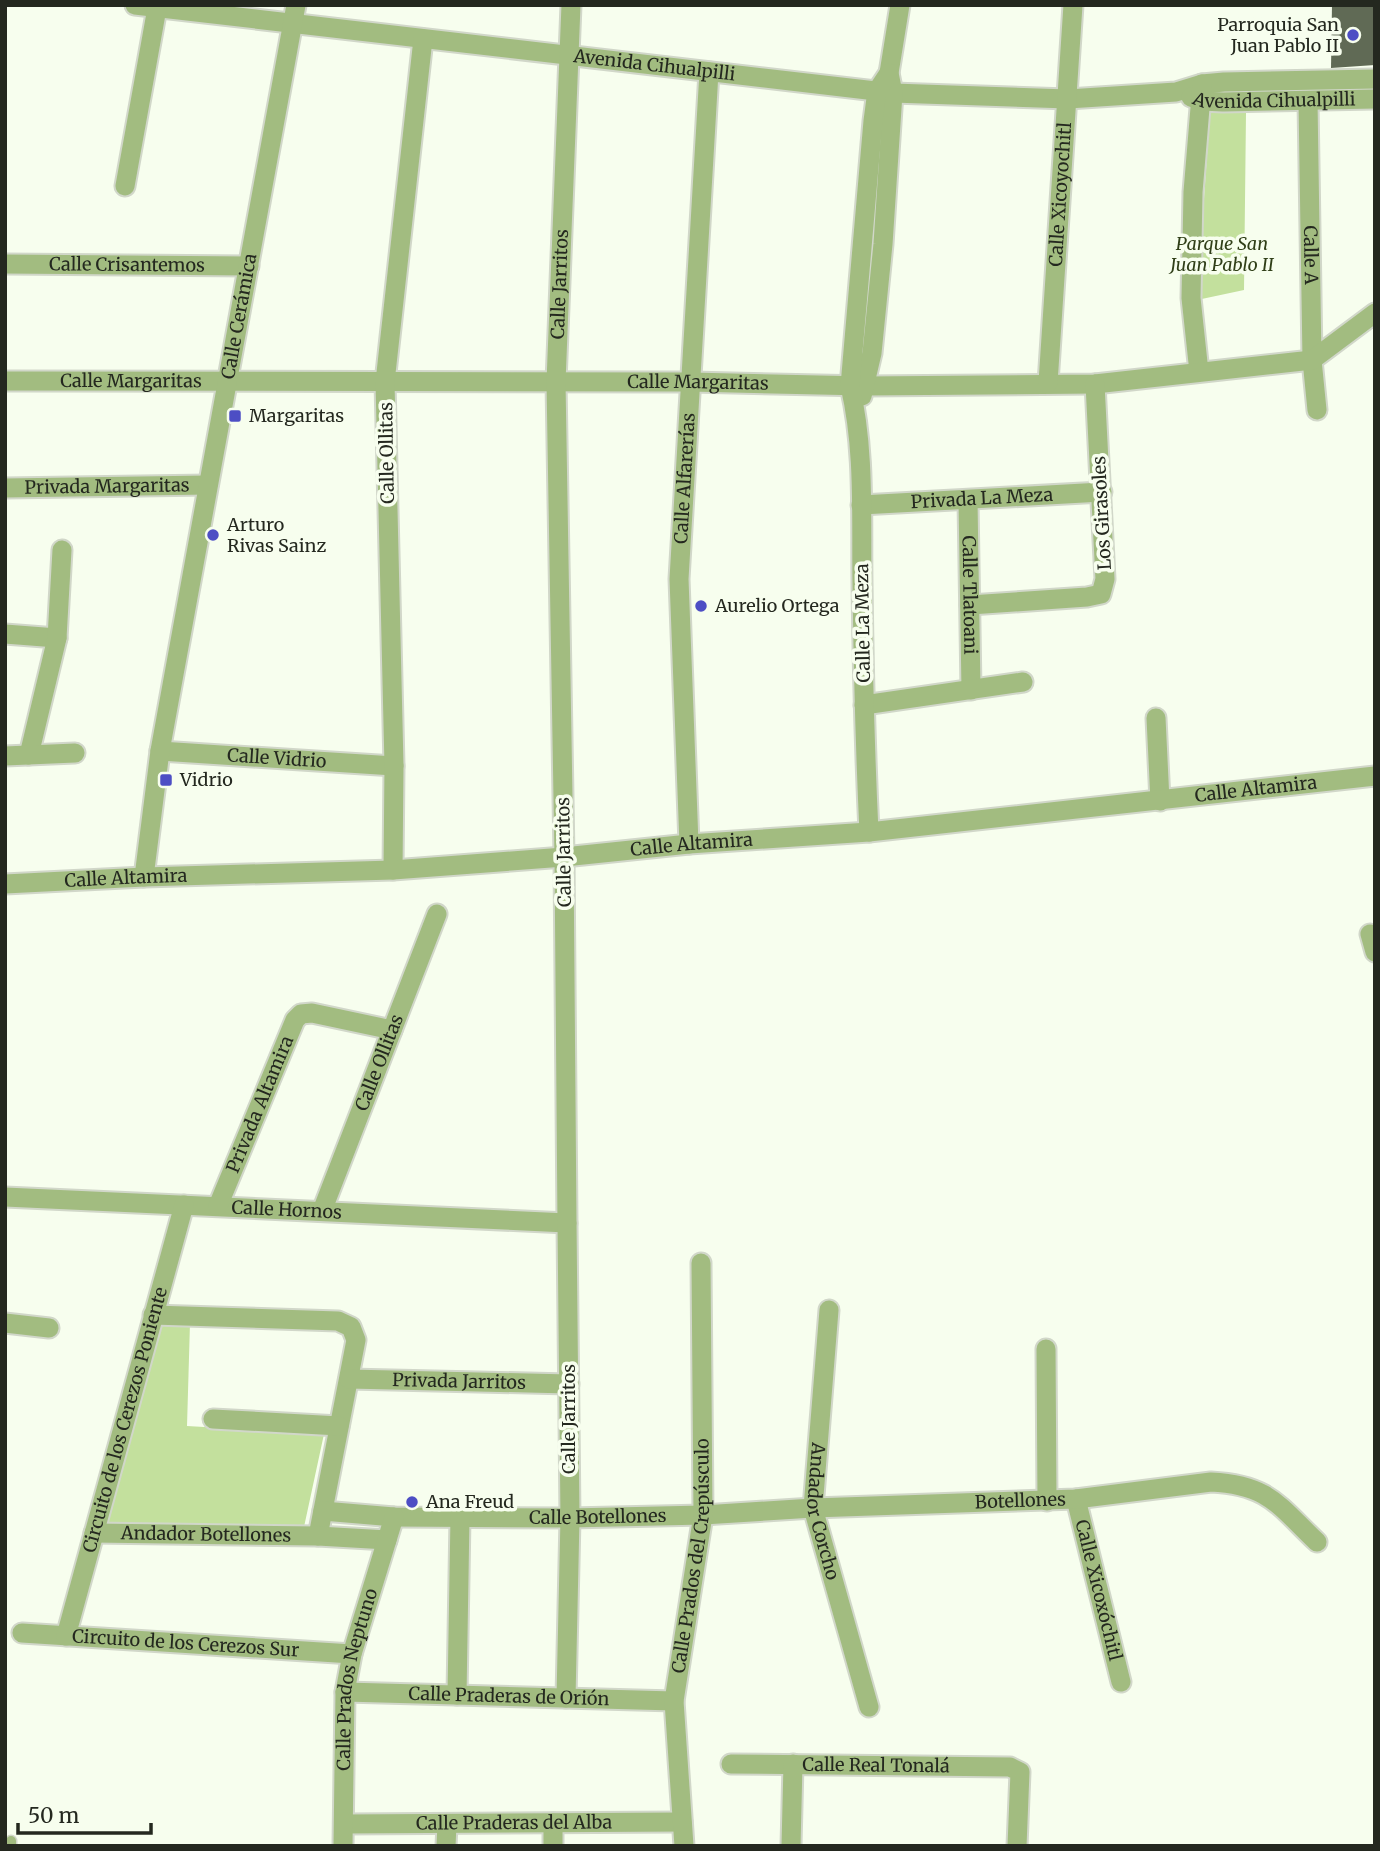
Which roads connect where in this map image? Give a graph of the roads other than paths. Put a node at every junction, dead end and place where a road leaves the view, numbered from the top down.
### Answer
1 (135, 5) edge
2 (571, 5) edge
3 (900, 5) edge
4 (1073, 5) edge
5 (157, 8) junction
6 (294, 14) edge
7 (423, 39) junction
8 (569, 55) junction
9 (709, 72) junction
10 (1375, 79) edge
11 (885, 92) junction
12 (1202, 93) junction
13 (1068, 99) junction
14 (1375, 99) edge
15 (1308, 101) junction
16 (125, 186) dead end
17 (5, 264) edge
18 (249, 265) junction
19 (1375, 313) edge
20 (1312, 360) junction
21 (1199, 372) junction
22 (5, 381) edge
23 (228, 381) junction
24 (386, 382) junction
25 (556, 382) junction
26 (691, 382) junction
27 (1048, 383) junction
28 (1095, 384) junction
29 (857, 386) junction
30 (1317, 410) dead end
31 (208, 485) junction
32 (5, 488) edge
33 (1102, 492) junction
34 (968, 501) junction
35 (861, 505) junction
36 (62, 550) dead end
37 (970, 605) junction
38 (5, 635) edge
39 (57, 638) junction
40 (1023, 682) dead end
41 (971, 690) junction
42 (864, 705) junction
43 (1156, 718) dead end
44 (160, 751) junction
45 (75, 753) dead end
46 (29, 755) junction
47 (5, 756) edge
48 (394, 766) junction
49 (1375, 776) edge
50 (1160, 801) junction
51 (869, 832) junction
52 (689, 844) junction
53 (564, 857) junction
54 (393, 870) junction
55 (144, 877) junction
56 (5, 884) edge
57 (437, 914) dead end
58 (392, 1030) junction
59 (5, 1197) edge
60 (184, 1205) junction
61 (218, 1206) junction
62 (322, 1211) junction
63 (568, 1223) junction
64 (701, 1263) dead end
65 (829, 1310) dead end
66 (153, 1315) junction
67 (6, 1324) edge
68 (49, 1328) dead end
69 (1046, 1349) dead end
70 (349, 1379) junction
71 (569, 1384) junction
72 (213, 1419) dead end
73 (340, 1426) junction
74 (1076, 1499) junction
75 (1047, 1501) junction
76 (813, 1508) junction
77 (323, 1511) junction
78 (703, 1515) junction
79 (394, 1517) junction
80 (460, 1517) junction
81 (570, 1518) junction
82 (94, 1533) junction
83 (318, 1536) junction
84 (387, 1540) junction
85 (1317, 1542) dead end
86 (22, 1633) dead end
87 (66, 1636) junction
88 (352, 1654) junction
89 (1121, 1682) dead end
90 (345, 1692) junction
91 (457, 1695) junction
92 (566, 1698) junction
93 (674, 1701) junction
94 (869, 1707) dead end
95 (731, 1764) dead end
96 (793, 1764) junction
97 (682, 1822) junction
98 (553, 1823) junction
99 (344, 1824) junction
100 (447, 1824) junction
101 (343, 1846) edge
102 (446, 1846) edge
103 (553, 1846) edge
104 (684, 1846) edge
105 (791, 1846) edge
106 (1017, 1846) edge

1 - 5 street, Avenida Cihualpilli
2 - 8 street, Calle Jarritos
3 - 11 street
4 - 13 street, Calle Xicoyochitl
5 - 6 street, Avenida Cihualpilli
5 - 16 street
6 - 7 street, Avenida Cihualpilli
6 - 18 street, Calle Cerámica
7 - 8 street, Avenida Cihualpilli
7 - 24 street, Calle Ollitas
8 - 9 street, Avenida Cihualpilli
8 - 25 street, Calle Jarritos
9 - 11 street, Avenida Cihualpilli
9 - 26 street, Calle Alfarerías
10 - 12 street, Avenida Cihualpilli
11 - 13 street, Avenida Cihualpilli
11 - 29 street, Calle La Meza
12 - 13 street, Avenida Cihualpilli
12 - 15 street, Avenida Cihualpilli
12 - 21 street
13 - 27 street, Calle Xicoyochitl
14 - 15 street, Avenida Cihualpilli
15 - 20 street, Calle A
17 - 18 street, Calle Crisantemos
18 - 23 street, Calle Cerámica
19 - 20 street
20 - 21 street, Calle Margaritas
20 - 30 street, Calle A
21 - 28 street, Calle Margaritas
22 - 23 street, Calle Margaritas
23 - 24 street, Calle Margaritas
23 - 31 street, Calle Cerámica
24 - 25 street, Calle Margaritas
24 - 48 street, Calle Ollitas
25 - 26 street, Calle Margaritas
25 - 53 street, Calle Jarritos
26 - 29 street, Calle Margaritas
26 - 52 street, Calle Alfarerías
27 - 28 street, Calle Margaritas
27 - 29 street, Calle Margaritas
28 - 33 street, Los Girasoles
29 - 35 street, Calle La Meza
31 - 32 street, Privada Margaritas
31 - 44 street, Calle Cerámica
33 - 34 street, Privada La Meza
33 - 37 street, Los Girasoles
34 - 35 street, Privada La Meza
34 - 37 street, Calle Tlatoani
35 - 42 street, Calle La Meza
36 - 39 street
37 - 41 street, Calle Tlatoani
38 - 39 street
39 - 46 street
40 - 41 street
41 - 42 street
42 - 51 street, Calle La Meza
43 - 50 street
44 - 48 street, Calle Vidrio
44 - 55 street, Calle Cerámica
45 - 46 street
46 - 47 street
48 - 54 street, Calle Ollitas
49 - 50 street, Calle Altamira
50 - 51 street, Calle Altamira
51 - 52 street, Calle Altamira
52 - 53 street, Calle Altamira
53 - 54 street, Calle Altamira
53 - 63 street, Calle Jarritos
54 - 55 street, Calle Altamira
55 - 56 street, Calle Altamira
57 - 58 street, Calle Ollitas
58 - 61 street, Privada Altamira
58 - 62 street, Calle Ollitas
59 - 60 street, Calle Hornos
60 - 61 street, Calle Hornos
60 - 66 street, Circuito de los Cerezos Poniente
61 - 62 street, Calle Hornos
62 - 63 street, Calle Hornos
63 - 71 street, Calle Jarritos
64 - 78 street, Calle Prados del Crepúsculo
65 - 76 street, Andador Corcho
66 - 70 street
66 - 82 street, Circuito de los Cerezos Poniente
67 - 68 street
69 - 75 street
70 - 71 street, Privada Jarritos
70 - 73 street
71 - 81 street, Calle Jarritos
72 - 73 street
73 - 77 street
74 - 75 street, Botellones
74 - 85 street, Botellones
74 - 89 street, Calle Xicoxóchitl
75 - 76 street, Botellones
76 - 78 street, Botellones
76 - 94 street, Andador Corcho
77 - 79 street, Calle Botellones
77 - 83 street
78 - 81 street, Calle Botellones
78 - 93 street, Calle Prados del Crepúsculo
79 - 80 street, Calle Botellones
79 - 84 street, Calle Prados Neptuno
80 - 81 street, Calle Botellones
80 - 91 street
81 - 92 street, Calle Jarritos
82 - 83 street, Andador Botellones
82 - 87 street, Circuito de los Cerezos Poniente
83 - 84 street
84 - 88 street, Calle Prados Neptuno
86 - 87 street, Circuito de los Cerezos Sur
87 - 88 street, Circuito de los Cerezos Sur
88 - 90 street, Calle Prados Neptuno
90 - 91 street, Calle Praderas de Orión
90 - 99 street, Calle Prados Neptuno
91 - 92 street, Calle Praderas de Orión
92 - 93 street, Calle Praderas de Orión
93 - 97 street, Calle Prados del Crepúsculo
95 - 96 street, Calle Real Tonalá
96 - 105 street
96 - 106 street, Calle Real Tonalá
97 - 98 street, Calle Praderas del Alba
97 - 104 street, Calle Prados del Crepúsculo
98 - 100 street, Calle Praderas del Alba
98 - 103 street
99 - 100 street, Calle Praderas del Alba
99 - 101 street, Calle Prados Neptuno
100 - 102 street

